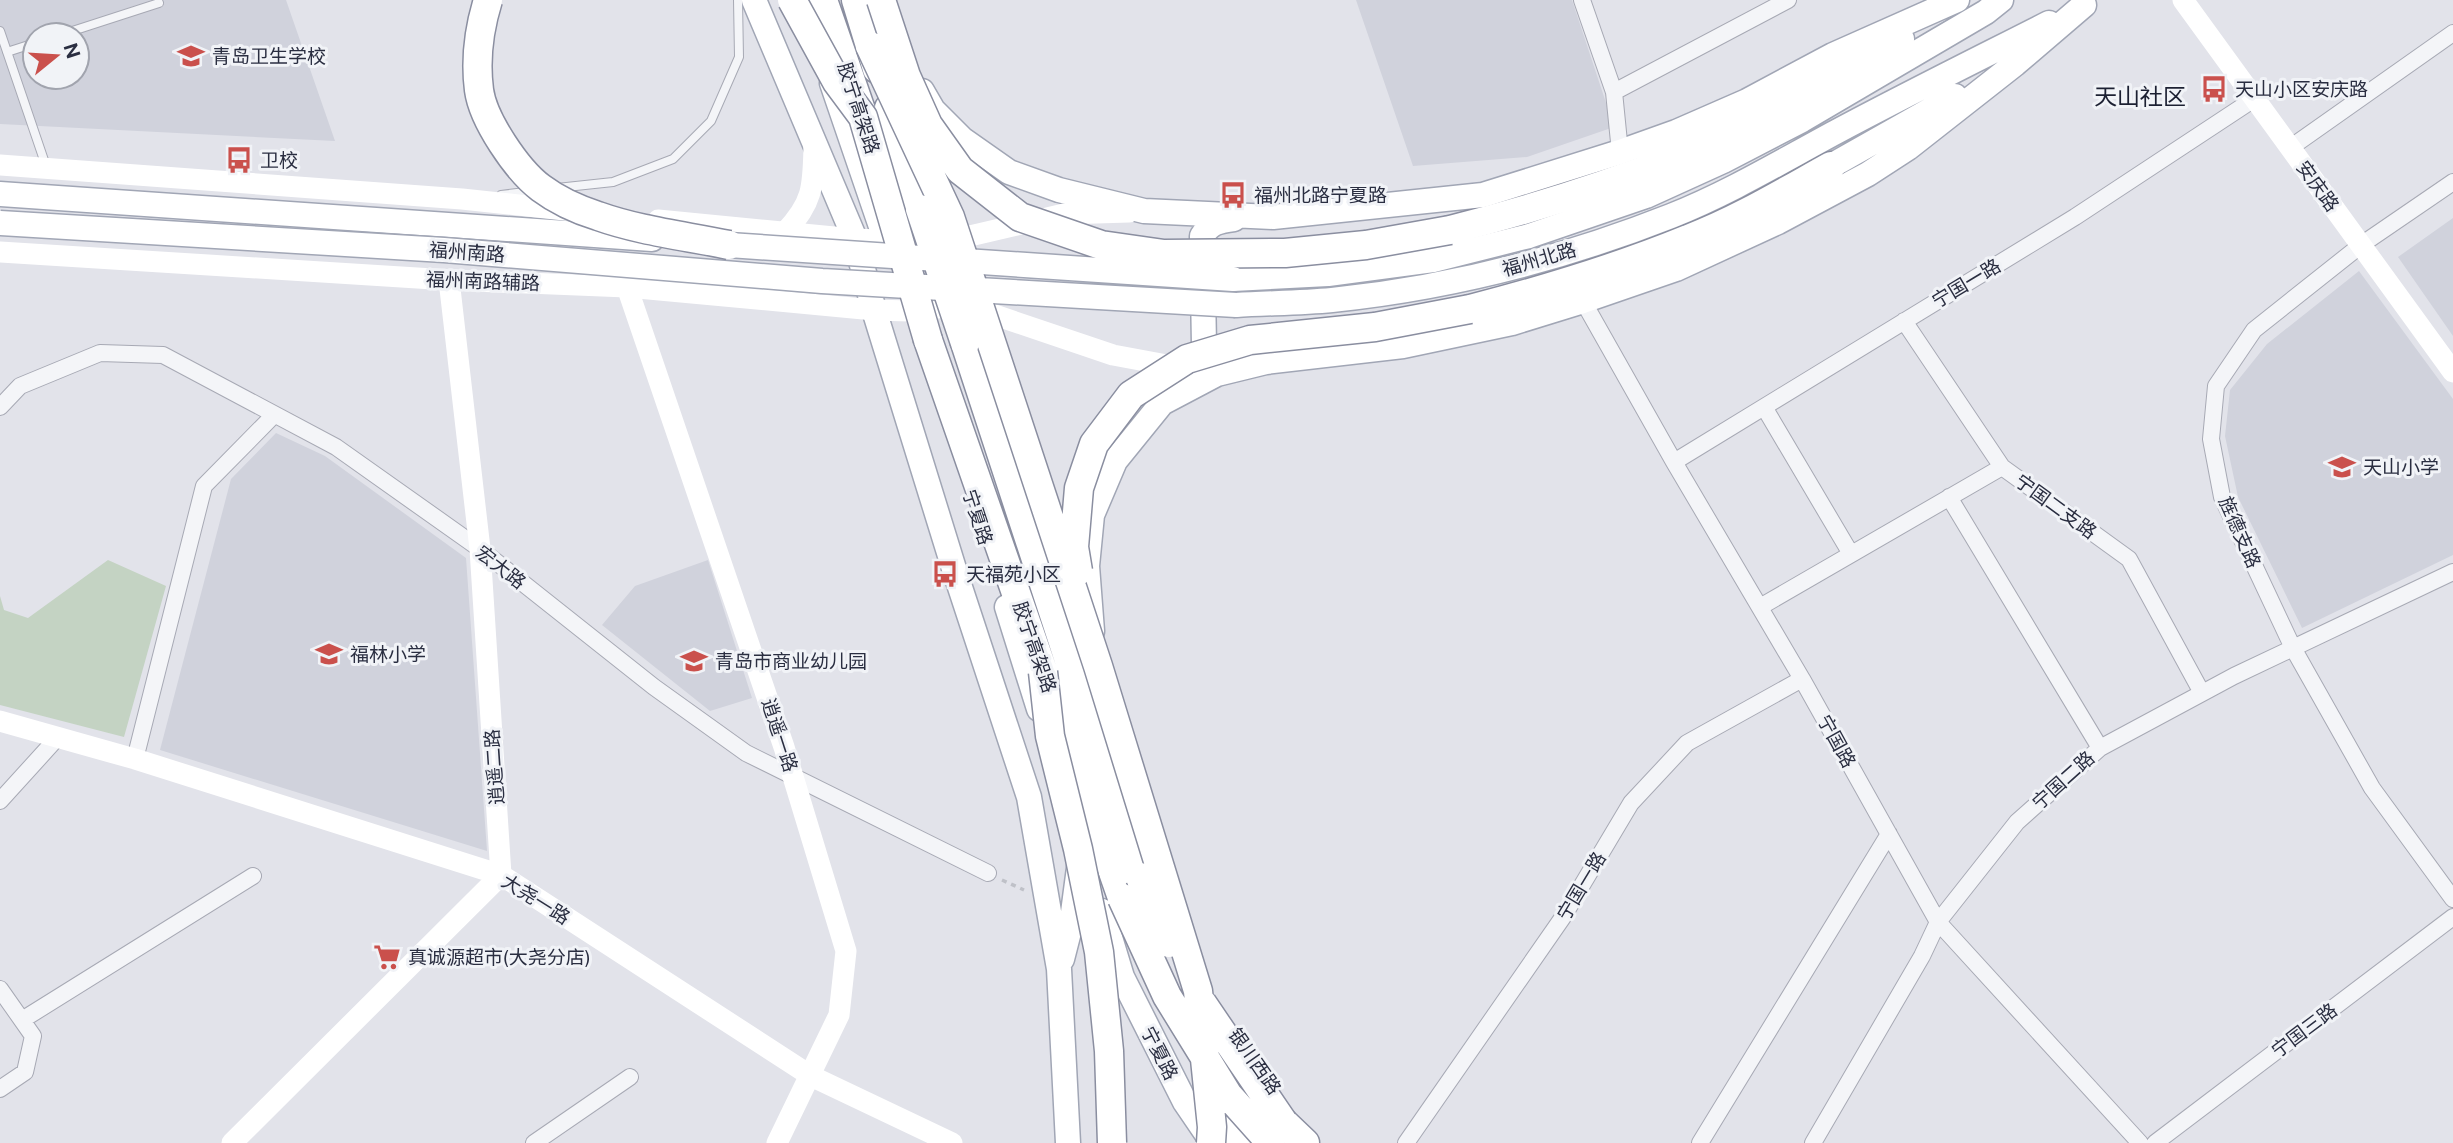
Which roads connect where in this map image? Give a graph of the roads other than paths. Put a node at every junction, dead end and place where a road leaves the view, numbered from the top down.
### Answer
1 (488, 0) edge
2 (738, 0) edge
3 (754, 0) edge
4 (792, 0) edge
5 (805, 0) edge
6 (823, 0) edge
7 (867, 0) edge
8 (1582, 0) edge
9 (1788, 0) edge
10 (1957, 0) edge
11 (1965, 0) edge
12 (2001, 0) edge
13 (2183, 0) edge
14 (2088, 2) edge
15 (159, 3) dead end
16 (91, 25) edge
17 (0, 31) edge
18 (2453, 33) edge
19 (870, 46) junction
20 (21, 48) edge
21 (7, 52) junction
22 (2015, 64) junction
23 (1614, 92) junction
24 (2254, 99) junction
25 (1792, 101) joint
26 (863, 117) junction
27 (814, 143) junction
28 (2290, 148) junction
29 (1620, 152) junction
30 (0, 165) edge
31 (1831, 166) joint
32 (47, 169) junction
33 (2453, 182) edge
34 (0, 194) edge
35 (462, 199) junction
36 (1144, 211) junction
37 (1250, 216) junction
38 (0, 223) edge
39 (785, 232) junction
40 (855, 239) junction
41 (886, 241) junction
42 (945, 242) junction
43 (729, 244) junction
44 (2361, 245) junction
45 (0, 252) edge
46 (926, 259) joint
47 (449, 280) junction
48 (627, 286) junction
49 (933, 288) joint
50 (1583, 301) junction
51 (965, 305) junction
52 (874, 310) junction
53 (909, 311) junction
54 (1904, 321) junction
55 (2453, 372) edge
56 (1217, 374) junction
57 (0, 407) edge
58 (1764, 408) junction
59 (274, 415) junction
60 (1674, 462) junction
61 (2001, 467) junction
62 (1949, 497) junction
63 (480, 550) junction
64 (1851, 554) junction
65 (2453, 572) edge
66 (1760, 607) junction
67 (1093, 623) junction
68 (2293, 648) junction
69 (1043, 672) junction
70 (1094, 674) junction
71 (1802, 679) junction
72 (2202, 693) junction
73 (0, 721) edge
74 (1129, 733) junction
75 (58, 737) junction
76 (2099, 748) junction
77 (135, 759) junction
78 (794, 778) junction
79 (0, 801) edge
80 (1889, 834) junction
81 (1081, 846) junction
82 (988, 873) road end
83 (501, 875) junction
84 (253, 876) dead end
85 (2453, 899) edge
86 (2453, 917) edge
87 (1938, 922) junction
88 (1059, 969) junction
89 (1200, 973) junction
90 (0, 989) edge
91 (22, 1020) junction
92 (811, 1076) junction
93 (630, 1077) dead end
94 (0, 1089) edge
95 (232, 1143) edge
96 (534, 1143) edge
97 (777, 1143) edge
98 (952, 1143) edge
99 (1068, 1143) edge
100 (1112, 1143) edge
101 (1212, 1143) edge
102 (1238, 1143) edge
103 (1271, 1143) edge
104 (1305, 1143) edge
105 (1320, 1143) edge
106 (1406, 1143) edge
107 (1700, 1143) edge
108 (1813, 1143) edge
109 (2140, 1143) edge
110 (2155, 1143) edge

1 - 43 highway, bridge
2 - 35 lane
3 - 27 main road, 宁夏路
4 - 26 highway, bridge
5 - 41 main road, 宁夏路
6 - 26 highway, 胶宁高架路
7 - 19 highway, 胶宁高架路
7 - 25 highway, bridge
7 - 36 main road
7 - 42 main road
8 - 23 street
9 - 23 street
10 - 29 main road
11 - 25 main road
12 - 46 main road, 福州北路, bridge
13 - 24 street, 安庆路
14 - 22 main road
14 - 49 main road, 福州北路, bridge
15 - 16 lane
17 - 21 lane
18 - 28 street
19 - 70 highway, 胶宁高架路, bridge
19 - 104 highway, 胶宁高架路, bridge
20 - 21 lane
21 - 32 lane
22 - 31 main road
22 - 50 main road
23 - 29 street
24 - 28 street, 安庆路
24 - 54 street, 宁国一路
26 - 69 highway, 胶宁高架路, bridge
27 - 39 street
27 - 40 main road, 宁夏路
28 - 44 street, 安庆路
29 - 37 main road
30 - 32 street
31 - 70 highway, bridge
32 - 35 street
33 - 44 street, 旌德支路
34 - 43 main road, 福州南路, bridge
35 - 39 street
36 - 37 main road
36 - 42 street
37 - 56 main road
38 - 49 main road, 福州南路, bridge
39 - 40 street
40 - 41 street
40 - 52 main road, 宁夏路
41 - 42 street
41 - 53 main road, 宁夏路
42 - 51 main road
43 - 46 main road, 福州南路, bridge
44 - 55 street, 安庆路
44 - 68 street, 旌德支路
45 - 47 street, 福州南路辅路
47 - 48 street, 福州南路辅路
47 - 63 street, 逍遥二路
48 - 52 street, 福州南路辅路
48 - 78 street, 逍遥一路
50 - 56 main road
50 - 60 street, 宁国路
51 - 53 street, 福州南路辅路
51 - 56 street
51 - 70 main road
52 - 53 street, 福州南路辅路
52 - 88 main road, 宁夏路
53 - 81 main road, 宁夏路
54 - 58 street, 宁国一路
54 - 61 street, 宁国二支路
56 - 67 main road
57 - 59 street, 宏大路
58 - 60 street, 宁国一路
58 - 64 street
59 - 63 street, 宏大路
59 - 77 street
60 - 66 street, 宁国路
61 - 62 street
61 - 72 street, 宁国二支路
62 - 64 street
62 - 76 street
63 - 78 street, 宏大路
63 - 83 street, 逍遥二路
64 - 66 street
65 - 68 street, 宁国二路
66 - 71 street, 宁国路
67 - 70 main road
67 - 74 street
68 - 72 street, 宁国二路
68 - 85 street, 旌德支路
69 - 100 highway, bridge
69 - 103 highway, 胶宁高架路, bridge
70 - 74 main road
70 - 89 main road
70 - 101 highway, bridge
71 - 80 street, 宁国路
71 - 106 street, 宁国一路
72 - 76 street, 宁国二路
73 - 75 street, 大尧一路
74 - 89 street
75 - 77 street, 大尧一路
75 - 79 street
76 - 87 street, 宁国二路
77 - 83 street, 大尧一路
78 - 82 street, 宏大路
78 - 92 street, 逍遥一路
80 - 87 street, 宁国路
80 - 107 street
81 - 88 main road
81 - 101 main road, 宁夏路
83 - 92 street, 大尧一路
83 - 95 street
84 - 91 street
86 - 110 street, 宁国三路
87 - 108 street, 宁国二路
87 - 109 street, 宁国路
88 - 99 main road, 宁夏路
89 - 102 main road
89 - 105 main road, 银川西路
90 - 91 street
91 - 94 street
92 - 97 street, 逍遥一路
92 - 98 street, 大尧一路
93 - 96 street

